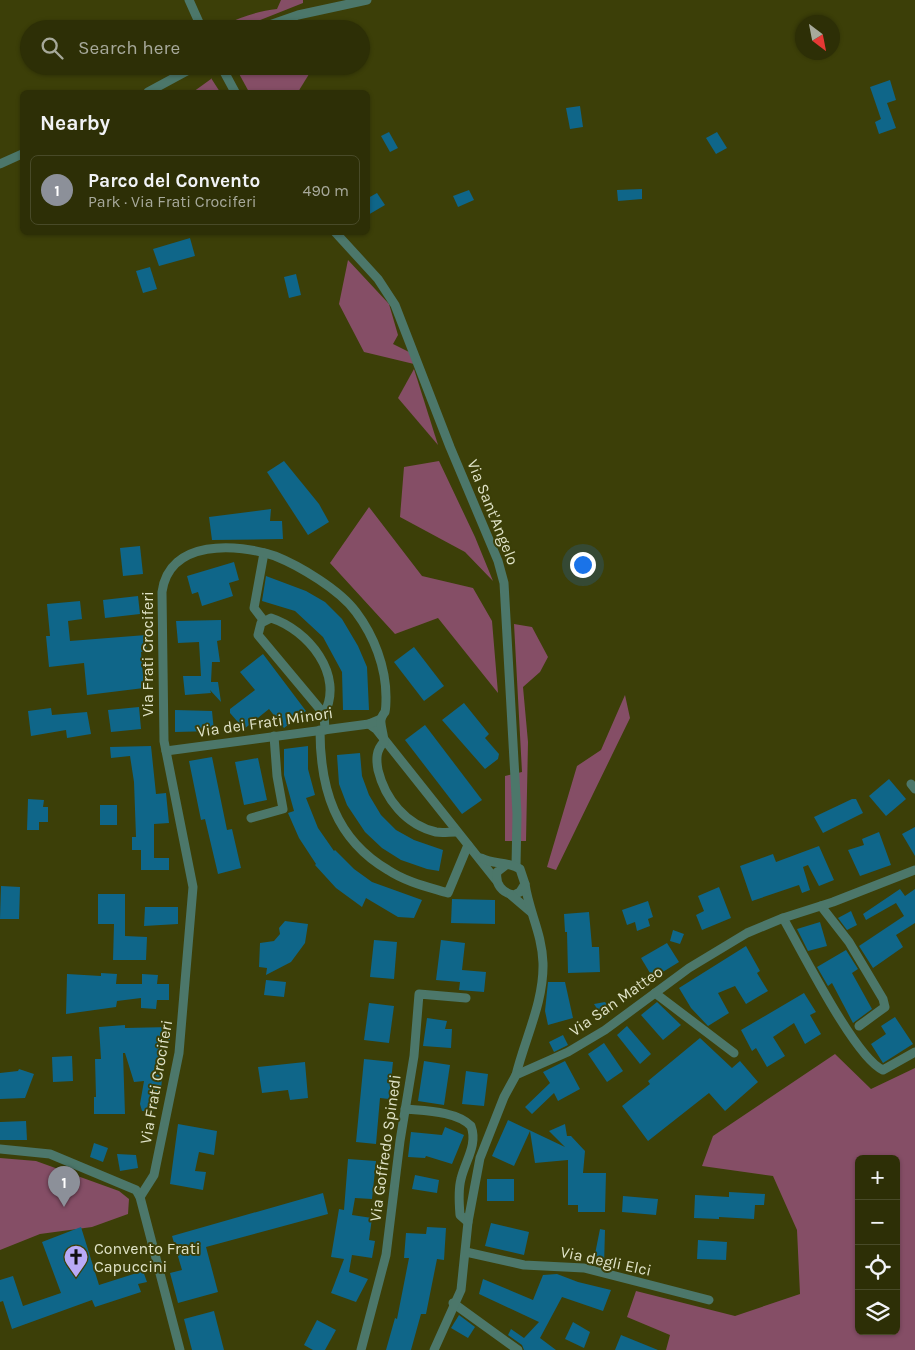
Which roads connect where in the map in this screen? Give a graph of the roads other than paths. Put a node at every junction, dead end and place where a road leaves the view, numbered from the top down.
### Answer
1 (189, 0) edge
2 (366, 0) edge
3 (198, 20) edge
4 (284, 20) edge
5 (179, 75) edge
6 (226, 75) edge
7 (152, 90) edge
8 (234, 90) edge
9 (20, 155) edge
10 (0, 164) edge
11 (339, 235) edge
12 (264, 553) junction
13 (264, 622) junction
14 (324, 714) junction
15 (381, 719) junction
16 (368, 724) junction
17 (322, 730) junction
18 (274, 736) junction
19 (384, 742) junction
20 (166, 751) junction
21 (251, 818) dead end
22 (456, 832) junction
23 (468, 846) junction
24 (476, 856) junction
25 (506, 865) junction
26 (516, 866) junction
27 (915, 870) edge
28 (496, 880) junction
29 (525, 884) junction
30 (510, 895) junction
31 (822, 906) junction
32 (782, 918) junction
33 (536, 921) junction
34 (655, 993) junction
35 (466, 998) dead end
36 (858, 1026) dead end
37 (915, 1052) edge
38 (734, 1053) dead end
39 (516, 1075) junction
40 (405, 1109) junction
41 (0, 1149) edge
42 (140, 1197) junction
43 (468, 1222) junction
44 (466, 1252) junction
45 (709, 1300) dead end
46 (453, 1303) junction
47 (180, 1350) edge
48 (361, 1350) edge
49 (434, 1350) edge
50 (518, 1350) edge

1 - 3 street
2 - 4 street
5 - 7 street
6 - 8 street
9 - 10 street
11 - 26 street, Via Sant'Angelo
12 - 13 street
12 - 15 street, Via Frati Crociferi
12 - 20 street, Via Frati Crociferi
13 - 14 street
13 - 14 street
14 - 17 street
15 - 16 street, Via dei Frati Minori
15 - 19 street, Via Frati Crociferi
16 - 17 street, Via dei Frati Minori
16 - 19 street
17 - 18 street, Via dei Frati Minori
17 - 23 street
18 - 20 street, Via dei Frati Minori
18 - 21 street
19 - 22 street
19 - 22 street
20 - 42 street, Via Frati Crociferi
22 - 23 street
23 - 24 street
24 - 25 street
24 - 28 street
25 - 26 street
25 - 28 street
26 - 29 street, Via Sant'Angelo
27 - 31 street, Via San Matteo
28 - 30 street
29 - 30 street
29 - 33 street, Via Sant'Angelo
30 - 33 street
31 - 32 street, Via San Matteo
31 - 36 street
32 - 34 street, Via San Matteo
32 - 37 street
33 - 39 street, Via Sant'Angelo
34 - 38 street
34 - 39 street, Via San Matteo
35 - 40 street, Via Goffredo Spinedi
39 - 43 street
40 - 43 street
40 - 48 street, Via Goffredo Spinedi
41 - 42 street
42 - 47 street
43 - 44 street
44 - 45 street, Via degli Elci
44 - 46 street
46 - 49 street
46 - 50 street

